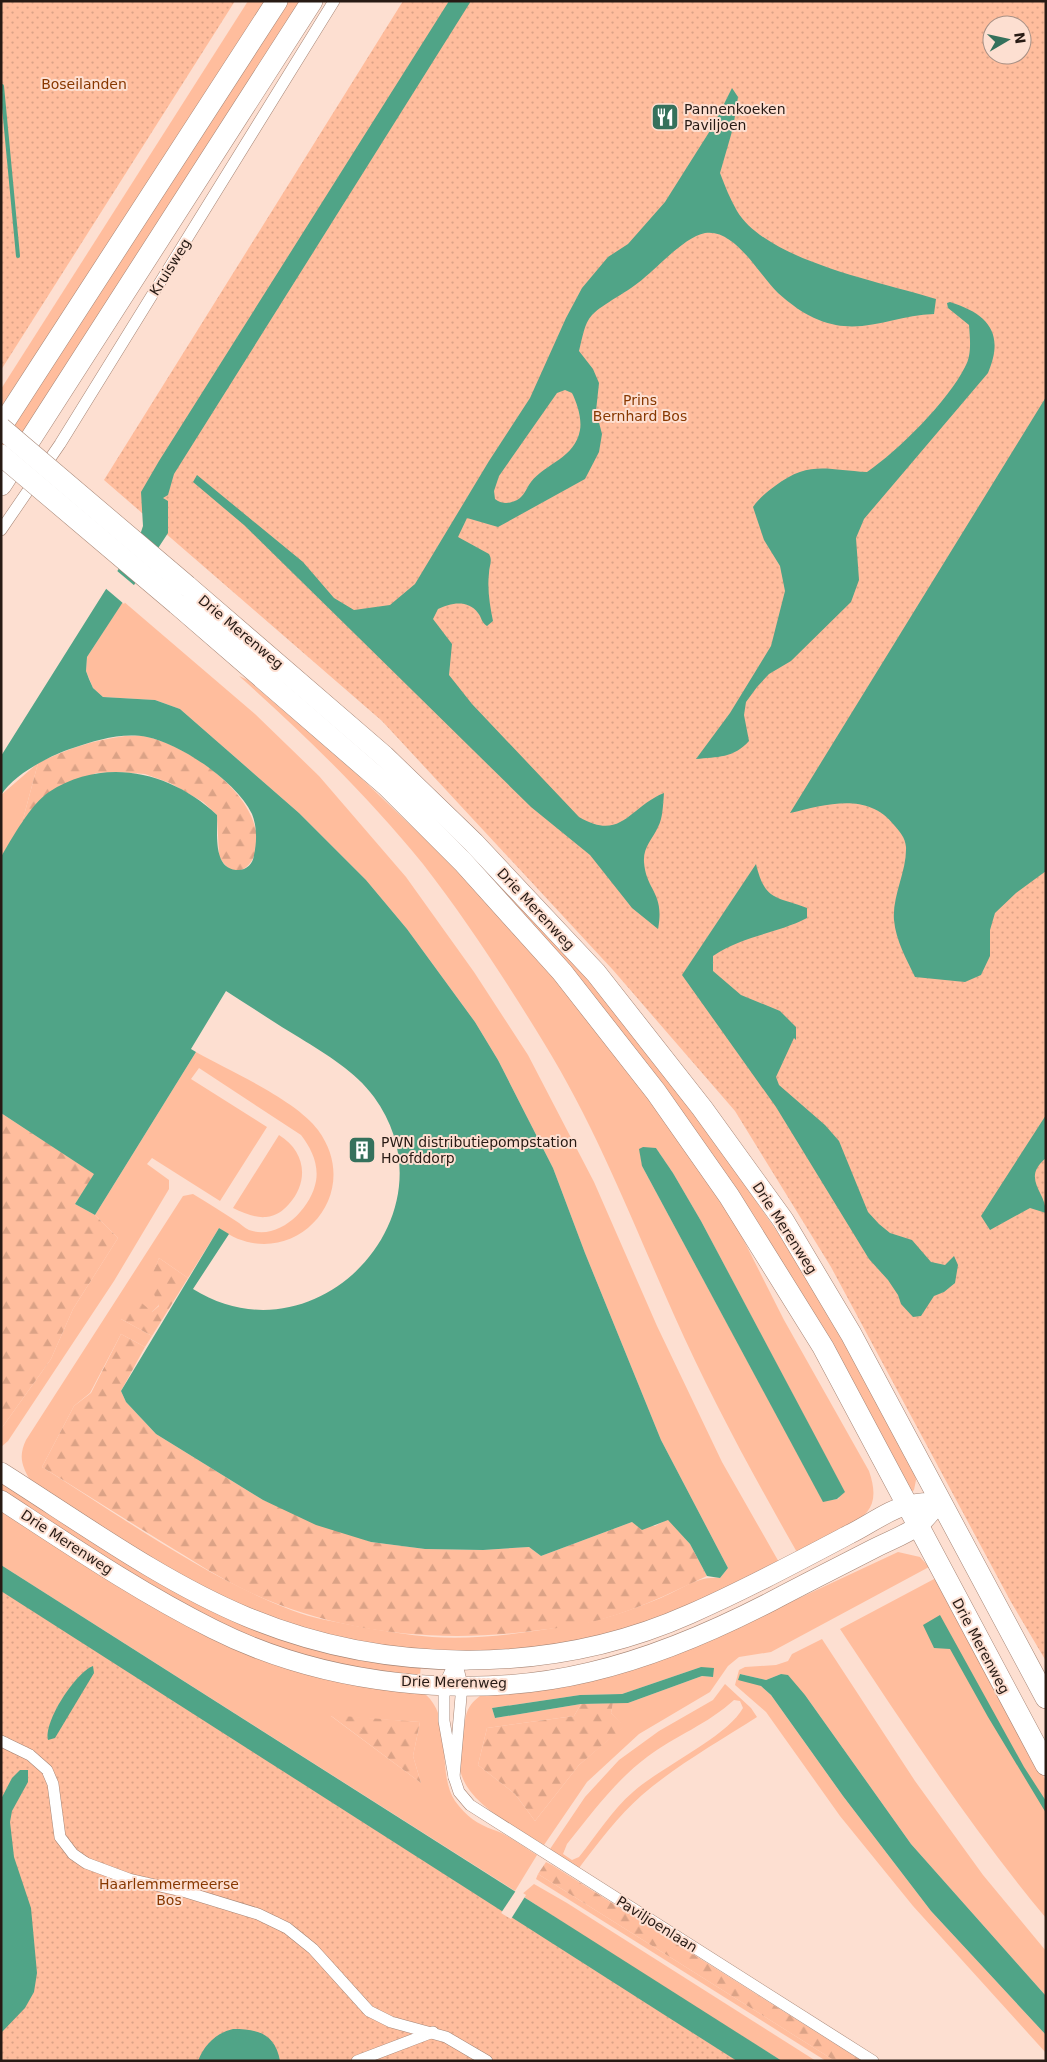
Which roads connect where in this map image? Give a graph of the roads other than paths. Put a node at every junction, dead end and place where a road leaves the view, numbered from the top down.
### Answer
1 (276, 1) edge
2 (312, 1) edge
3 (334, 1) edge
4 (1, 427) edge
5 (1, 455) edge
6 (1, 485) edge
7 (1, 530) edge
8 (182, 595) junction
9 (1, 1472) edge
10 (1, 1500) edge
11 (940, 1502) junction
12 (907, 1505) junction
13 (918, 1525) junction
14 (456, 1660) junction
15 (453, 1685) junction
16 (1046, 1698) edge
17 (1, 1741) edge
18 (1046, 1765) edge
19 (454, 1777) junction
20 (433, 2032) junction
21 (357, 2061) edge
22 (487, 2061) edge
23 (873, 2061) edge

1 - 4 highway
2 - 6 highway, Kruisweg
3 - 7 street, Kruisweg
4 - 8 highway, Drie Merenweg, bridge
5 - 8 highway, Drie Merenweg, bridge
8 - 11 highway, Drie Merenweg
8 - 12 highway, Drie Merenweg
9 - 14 main road, Drie Merenweg
10 - 15 main road, Drie Merenweg
11 - 12 main road, Drie Merenweg
11 - 13 main road, Drie Merenweg
11 - 16 highway, Drie Merenweg
12 - 13 highway, Drie Merenweg
12 - 14 main road, Drie Merenweg
13 - 15 main road, Drie Merenweg
13 - 18 highway, Drie Merenweg
14 - 15 street, Paviljoenlaan
14 - 15 street, Paviljoenlaan
15 - 19 street, Paviljoenlaan
15 - 19 street, Paviljoenlaan
17 - 20 street
19 - 23 street, Paviljoenlaan
20 - 21 street
20 - 22 street

